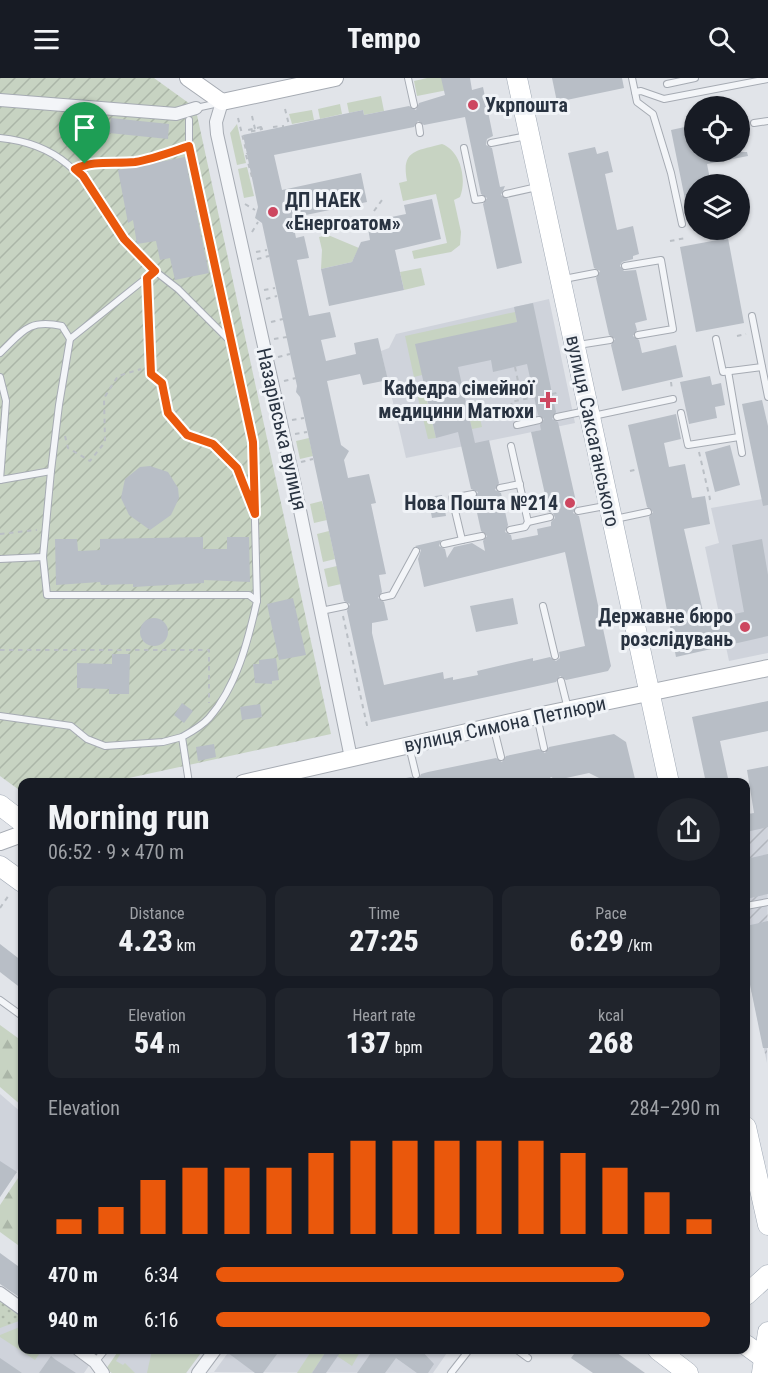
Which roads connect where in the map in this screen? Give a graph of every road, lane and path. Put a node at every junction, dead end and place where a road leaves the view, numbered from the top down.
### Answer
1 (188, 78) edge
2 (335, 78) edge
3 (408, 78) edge
4 (517, 78) edge
5 (632, 78) edge
6 (695, 78) edge
7 (768, 79) edge
8 (667, 84) dead end
9 (635, 92) junction
10 (0, 100) edge
11 (222, 102) junction
12 (414, 105) dead end
13 (196, 108) joint
14 (285, 109) dead end
15 (252, 116) dead end
16 (238, 118) dead end
17 (189, 120) dead end
18 (768, 121) edge
19 (754, 123) dead end
20 (289, 125) dead end
21 (284, 126) dead end
22 (273, 127) dead end
23 (255, 130) dead end
24 (530, 135) junction
25 (0, 138) edge
26 (491, 142) dead end
27 (189, 146) junction
28 (464, 148) dead end
29 (249, 165) junction
30 (242, 167) dead end
31 (75, 169) junction
32 (252, 177) dead end
33 (540, 187) junction
34 (506, 194) dead end
35 (482, 199) dead end
36 (382, 200) dead end
37 (243, 204) dead end
38 (255, 210) dead end
39 (374, 211) dead end
40 (258, 222) dead end
41 (682, 224) dead end
42 (249, 233) dead end
43 (684, 238) edge
44 (670, 241) dead end
45 (267, 250) dead end
46 (253, 253) dead end
47 (269, 256) dead end
48 (255, 259) dead end
49 (625, 266) dead end
50 (155, 271) junction
51 (595, 273) dead end
52 (147, 278) junction
53 (561, 280) junction
54 (275, 288) dead end
55 (261, 291) dead end
56 (277, 296) dead end
57 (263, 300) dead end
58 (752, 316) dead end
59 (283, 320) dead end
60 (268, 323) dead end
61 (638, 335) dead end
62 (286, 337) dead end
63 (70, 339) junction
64 (716, 339) dead end
65 (272, 340) dead end
66 (610, 340) dead end
67 (230, 341) junction
68 (575, 346) junction
69 (0, 353) edge
70 (290, 354) dead end
71 (275, 357) dead end
72 (515, 367) dead end
73 (762, 367) junction
74 (728, 371) junction
75 (151, 374) junction
76 (0, 377) edge
77 (296, 378) dead end
78 (285, 380) dead end
79 (560, 392) dead end
80 (552, 394) dead end
81 (534, 397) dead end
82 (768, 397) edge
83 (673, 399) dead end
84 (522, 400) junction
85 (58, 405) junction
86 (514, 413) dead end
87 (681, 413) dead end
88 (589, 414) junction
89 (557, 417) dead end
90 (304, 418) dead end
91 (289, 420) dead end
92 (539, 420) dead end
93 (517, 425) dead end
94 (307, 432) dead end
95 (292, 435) dead end
96 (739, 436) junction
97 (697, 444) junction
98 (511, 446) dead end
99 (742, 453) dead end
100 (313, 459) dead end
101 (298, 463) dead end
102 (638, 469) dead end
103 (51, 471) junction
104 (630, 471) dead end
105 (0, 480) edge
106 (520, 484) junction
107 (500, 488) dead end
108 (472, 494) dead end
109 (705, 500) dead end
110 (578, 511) dead end
111 (648, 512) dead end
112 (610, 513) junction
113 (255, 514) junction
114 (550, 517) dead end
115 (528, 522) junction
116 (45, 529) junction
117 (510, 530) dead end
118 (0, 534) edge
119 (482, 536) dead end
120 (462, 540) junction
121 (444, 544) dead end
122 (416, 551) dead end
123 (43, 557) junction
124 (0, 559) edge
125 (383, 597) dead end
126 (257, 601) junction
127 (343, 606) joint
128 (543, 606) dead end
129 (321, 611) junction
130 (0, 650) edge
131 (351, 652) junction
132 (345, 654) dead end
133 (555, 656) dead end
134 (768, 668) edge
135 (561, 681) dead end
136 (648, 692) junction
137 (363, 705) junction
138 (356, 706) dead end
139 (568, 709) junction
140 (0, 716) edge
141 (537, 716) junction
142 (209, 719) junction
143 (494, 726) junction
144 (368, 730) dead end
145 (182, 737) junction
146 (408, 745) junction
147 (544, 748) dead end
148 (501, 757) dead end
149 (351, 758) junction
150 (416, 775) dead end
151 (188, 778) edge
152 (273, 778) edge
153 (668, 778) edge
154 (0, 806) edge
155 (18, 819) edge
156 (18, 835) edge
157 (0, 842) edge
158 (0, 866) edge
159 (16, 889) edge
160 (768, 902) edge
161 (750, 905) edge
162 (0, 908) edge
163 (0, 1000) edge
164 (18, 1013) edge
165 (750, 1145) edge
166 (768, 1225) edge
167 (768, 1275) edge
168 (750, 1291) edge
169 (0, 1293) edge
170 (18, 1306) edge
171 (768, 1332) edge
172 (750, 1349) edge
173 (84, 1354) edge
174 (102, 1354) edge
175 (212, 1354) edge
176 (466, 1354) edge
177 (522, 1354) edge
178 (663, 1354) edge
179 (528, 1358) dead end
180 (95, 1362) junction
181 (765, 1364) edge
182 (103, 1373) edge
183 (198, 1373) edge
184 (451, 1373) edge
185 (688, 1373) edge

1 - 11 main road
2 - 11 main road
3 - 12 lane
4 - 24 main road, вулиця Саксаганського
5 - 9 lane
6 - 8 lane
7 - 9 lane
9 - 41 lane
10 - 13 street
11 - 13 lane
11 - 129 street, Назарівська вулиця
14 - 20 path
15 - 23 path
16 - 29 path
17 - 27 lane
18 - 19 lane
21 - 22 path
24 - 26 lane
24 - 33 main road, вулиця Саксаганського
25 - 31 lane
27 - 31 lane
27 - 67 lane
28 - 35 lane
29 - 30 path
29 - 32 path
31 - 50 lane
33 - 34 lane
33 - 53 main road, вулиця Саксаганського
36 - 39 path
37 - 38 path
40 - 42 path
43 - 44 path
45 - 46 path
47 - 48 path
49 - 61 lane
50 - 52 lane
50 - 67 lane
51 - 53 lane
52 - 63 lane
52 - 75 lane
53 - 68 main road, вулиця Саксаганського
54 - 55 path
56 - 57 path
58 - 73 lane
59 - 60 path
62 - 65 path
63 - 69 lane
63 - 85 lane
64 - 74 lane
66 - 68 lane
67 - 113 lane
68 - 88 main road, вулиця Саксаганського
70 - 71 path
72 - 84 path
73 - 74 lane
73 - 82 lane
74 - 96 lane
75 - 85 path
75 - 113 path
76 - 105 lane
77 - 78 path
79 - 80 path
81 - 84 path
83 - 88 lane
84 - 86 path
85 - 103 lane
87 - 97 lane
88 - 89 lane
88 - 112 main road, вулиця Саксаганського
90 - 91 path
92 - 93 lane
94 - 95 path
96 - 97 lane
96 - 99 lane
97 - 109 path
98 - 106 lane
100 - 101 path
102 - 104 path
103 - 105 lane
103 - 116 lane
106 - 107 lane
106 - 115 lane
108 - 120 lane
110 - 112 lane
111 - 112 lane
112 - 136 main road, вулиця Саксаганського
113 - 126 lane
114 - 115 lane
115 - 117 lane
116 - 118 path
116 - 123 lane
119 - 120 lane
120 - 121 lane
122 - 125 lane
123 - 124 lane
123 - 126 lane
126 - 142 lane
127 - 129 lane
127 - 131 path
128 - 133 lane
129 - 149 street, Назарівська вулиця
130 - 142 path
131 - 132 path
131 - 137 path
134 - 136 main road, вулиця Симона Петлюри
135 - 139 lane
136 - 139 main road, вулиця Симона Петлюри
136 - 153 main road, вулиця Саксаганського
137 - 138 path
137 - 144 path
139 - 141 main road, вулиця Симона Петлюри
140 - 145 lane
141 - 143 main road, вулиця Симона Петлюри
141 - 147 lane
142 - 145 lane
143 - 146 main road, вулиця Симона Петлюри
143 - 148 lane
145 - 151 lane
146 - 149 main road, вулиця Симона Петлюри
146 - 150 lane
149 - 152 main road, вулиця Симона Петлюри
154 - 155 main road
156 - 157 main road
158 - 159 main road
159 - 162 path
160 - 161 lane
163 - 164 lane
165 - 166 main road
167 - 168 main road
169 - 170 street
171 - 181 main road
172 - 181 main road
173 - 180 street
174 - 180 lane
175 - 183 street
176 - 184 lane
177 - 179 lane
178 - 185 main road
180 - 182 street

